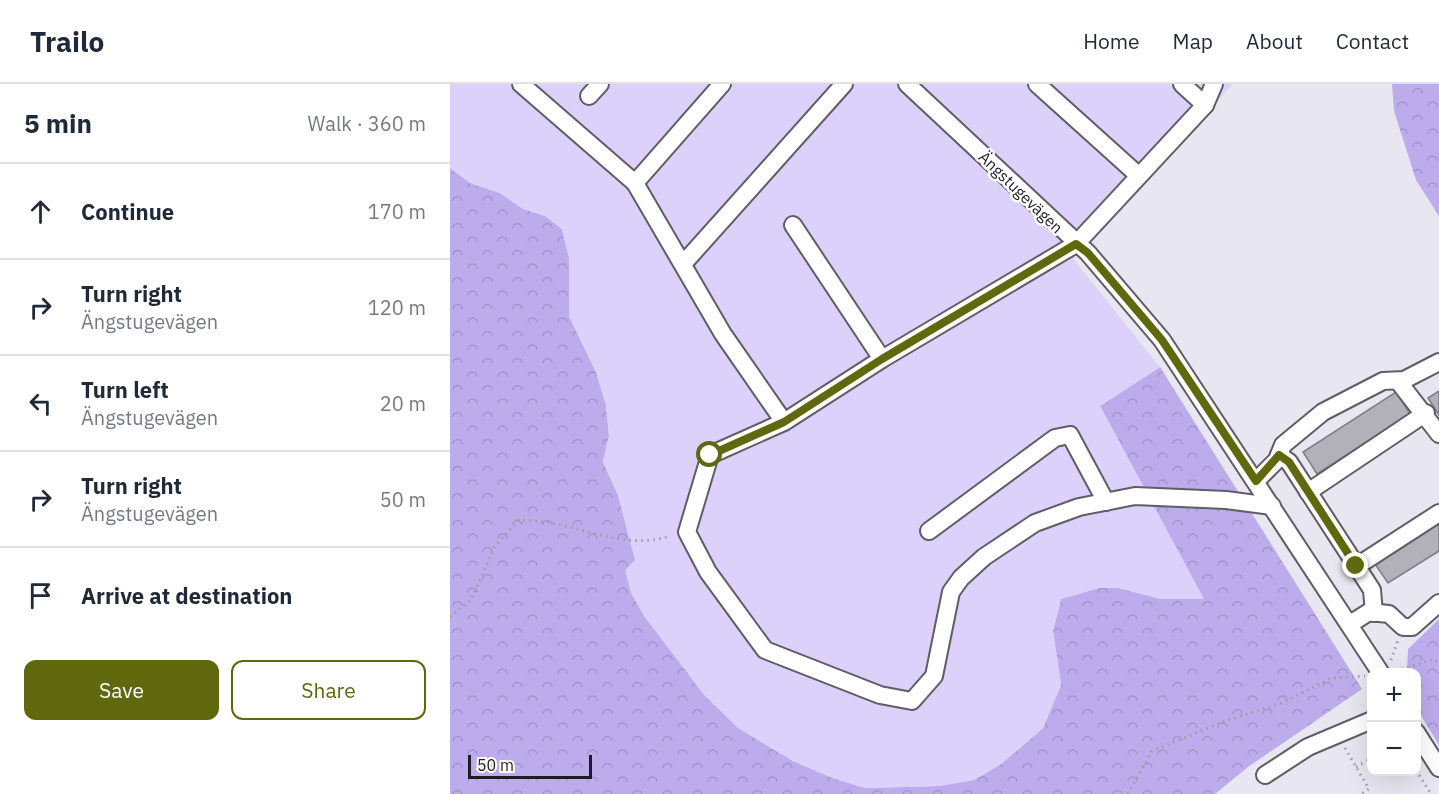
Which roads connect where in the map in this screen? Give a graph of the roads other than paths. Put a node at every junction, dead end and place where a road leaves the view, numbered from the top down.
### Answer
1 (521, 84) edge
2 (722, 84) edge
3 (844, 84) edge
4 (907, 84) edge
5 (1037, 84) edge
6 (1182, 84) edge
7 (1214, 84) edge
8 (1205, 105) junction
9 (1138, 175) junction
10 (635, 183) junction
11 (794, 225) dead end
12 (1076, 244) junction
13 (683, 264) junction
14 (882, 359) junction
15 (1439, 362) edge
16 (1401, 380) junction
17 (1426, 414) junction
18 (784, 422) junction
19 (1439, 434) edge
20 (1279, 455) junction
21 (1256, 481) junction
22 (1308, 492) junction
23 (1106, 502) junction
24 (1272, 506) junction
25 (1439, 513) edge
26 (929, 531) dead end
27 (1356, 566) junction
28 (1439, 603) edge
29 (1374, 613) junction
30 (1350, 624) junction
31 (1382, 668) edge
32 (1367, 722) edge
33 (1421, 740) edge
34 (1439, 768) edge
35 (1265, 775) dead end

1 - 10 street
2 - 10 street
3 - 13 street
4 - 12 street, Ängstugevägen
5 - 9 street
6 - 8 street
7 - 8 street
8 - 9 street
9 - 12 street
10 - 13 street
11 - 14 street
12 - 14 street
12 - 21 street, Ängstugevägen
13 - 18 street
14 - 18 street
15 - 16 street
16 - 17 street
16 - 20 street
17 - 19 street
17 - 22 street
18 - 23 street
20 - 21 street
20 - 22 street
21 - 24 street, Ängstugevägen
22 - 27 street
23 - 24 street
23 - 26 street
24 - 30 street, Ängstugevägen
25 - 27 street
27 - 29 street
28 - 29 street
29 - 30 street
30 - 31 street, Ängstugevägen
32 - 35 street
33 - 34 street

